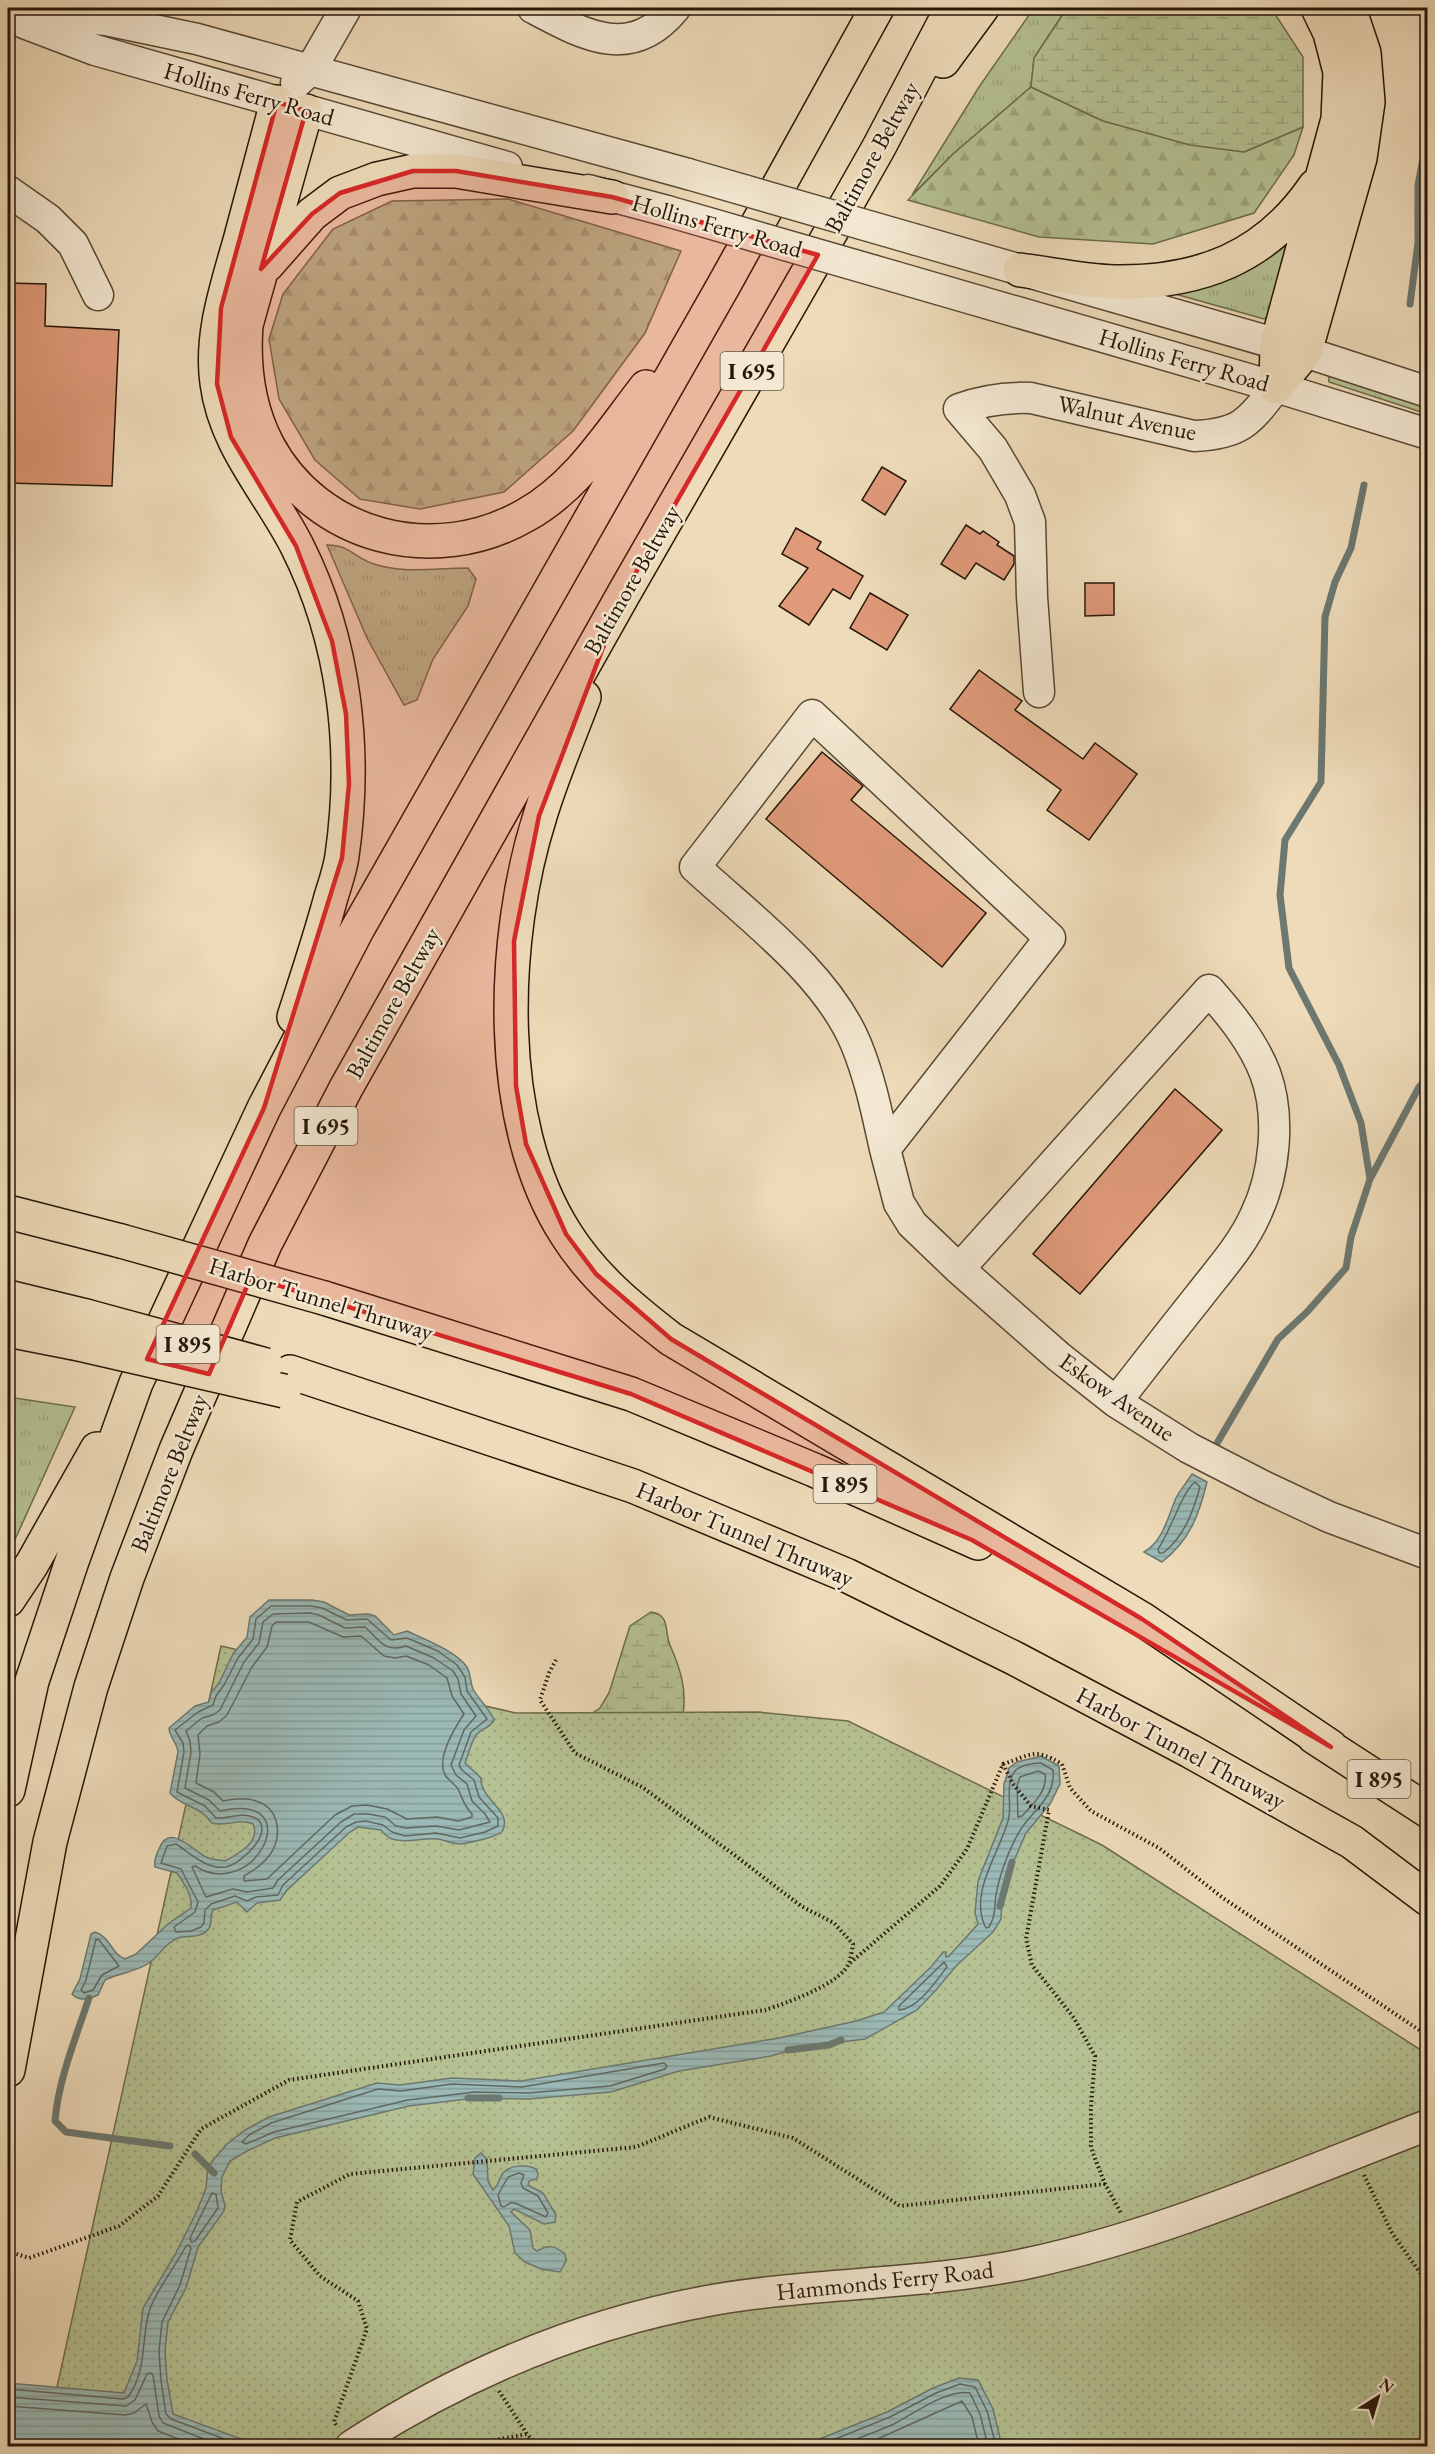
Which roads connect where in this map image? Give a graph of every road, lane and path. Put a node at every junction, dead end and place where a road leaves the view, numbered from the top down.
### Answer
1 (346, 8) edge
2 (533, 8) edge
3 (675, 8) edge
4 (877, 8) edge
5 (952, 8) edge
6 (982, 8) edge
7 (1318, 8) edge
8 (1349, 8) edge
9 (8, 11) edge
10 (8, 16) edge
11 (311, 69) junction
12 (292, 106) junction
13 (879, 147) junction
14 (1326, 170) junction
15 (8, 191) edge
16 (612, 197) junction
17 (1020, 270) junction
18 (258, 276) junction
19 (725, 283) junction
20 (98, 296) dead end
21 (1291, 348) junction
22 (1276, 387) junction
23 (1428, 392) edge
24 (1428, 434) edge
25 (623, 595) junction
26 (1039, 692) dead end
27 (264, 1108) junction
28 (885, 1149) junction
29 (8, 1212) edge
30 (959, 1269) junction
31 (8, 1297) edge
32 (80, 1329) junction
33 (8, 1330) edge
34 (136, 1383) junction
35 (1116, 1402) junction
36 (1428, 1554) edge
37 (8, 1600) edge
38 (557, 1658) dead end
39 (1331, 1747) junction
40 (1003, 1764) junction
41 (8, 1790) edge
42 (1428, 1811) edge
43 (1428, 1899) edge
44 (849, 1963) junction
45 (1428, 2036) edge
46 (8, 2070) edge
47 (1428, 2125) edge
48 (1354, 2153) junction
49 (1105, 2184) junction
50 (1129, 2236) junction
51 (8, 2251) edge
52 (1428, 2284) edge
53 (485, 2371) junction
54 (527, 2434) junction
55 (345, 2438) edge
56 (463, 2446) edge
57 (538, 2446) edge

1 - 11 street
2 - 3 street
4 - 19 highway, I 695
5 - 13 highway, Baltimore Beltway / I 695
6 - 13 highway
7 - 14 highway
8 - 21 highway
9 - 11 street, Hollins Ferry Road
10 - 12 street, Hollins Ferry Road
11 - 12 street
11 - 17 street, Hollins Ferry Road, bridge
12 - 16 street, Hollins Ferry Road
12 - 18 highway
12 - 27 highway
13 - 25 highway, Baltimore Beltway / I 695
14 - 17 highway
14 - 21 highway
15 - 20 street
16 - 18 highway
16 - 22 street, Hollins Ferry Road, bridge
17 - 21 street, Hollins Ferry Road
18 - 19 highway
19 - 27 highway, I 695
21 - 22 highway
21 - 23 street, Hollins Ferry Road
22 - 24 street, Hollins Ferry Road
22 - 26 street, Walnut Avenue
25 - 39 highway
25 - 46 highway, Baltimore Beltway / I 695
27 - 34 highway, I 695
28 - 28 street, Eskow Avenue
28 - 30 street, Eskow Avenue
29 - 39 highway, Harbor Tunnel Thruway / I 895, bridge
30 - 35 street, Eskow Avenue
30 - 35 street
31 - 32 highway, Harbor Tunnel Thruway / I 895
32 - 33 highway
32 - 43 highway, Harbor Tunnel Thruway / I 895, bridge
34 - 37 highway
34 - 41 highway, I 695
35 - 36 street, Eskow Avenue
38 - 44 path
39 - 42 highway, Harbor Tunnel Thruway / I 895
40 - 44 path
40 - 45 path
40 - 49 path
44 - 51 path
47 - 48 street, Hammonds Ferry Road
48 - 50 street, Hammonds Ferry Road
48 - 52 path
49 - 50 path
49 - 55 path
50 - 53 street, Hammonds Ferry Road
53 - 54 path
53 - 55 street, Hammonds Ferry Road
54 - 56 path
54 - 57 path

